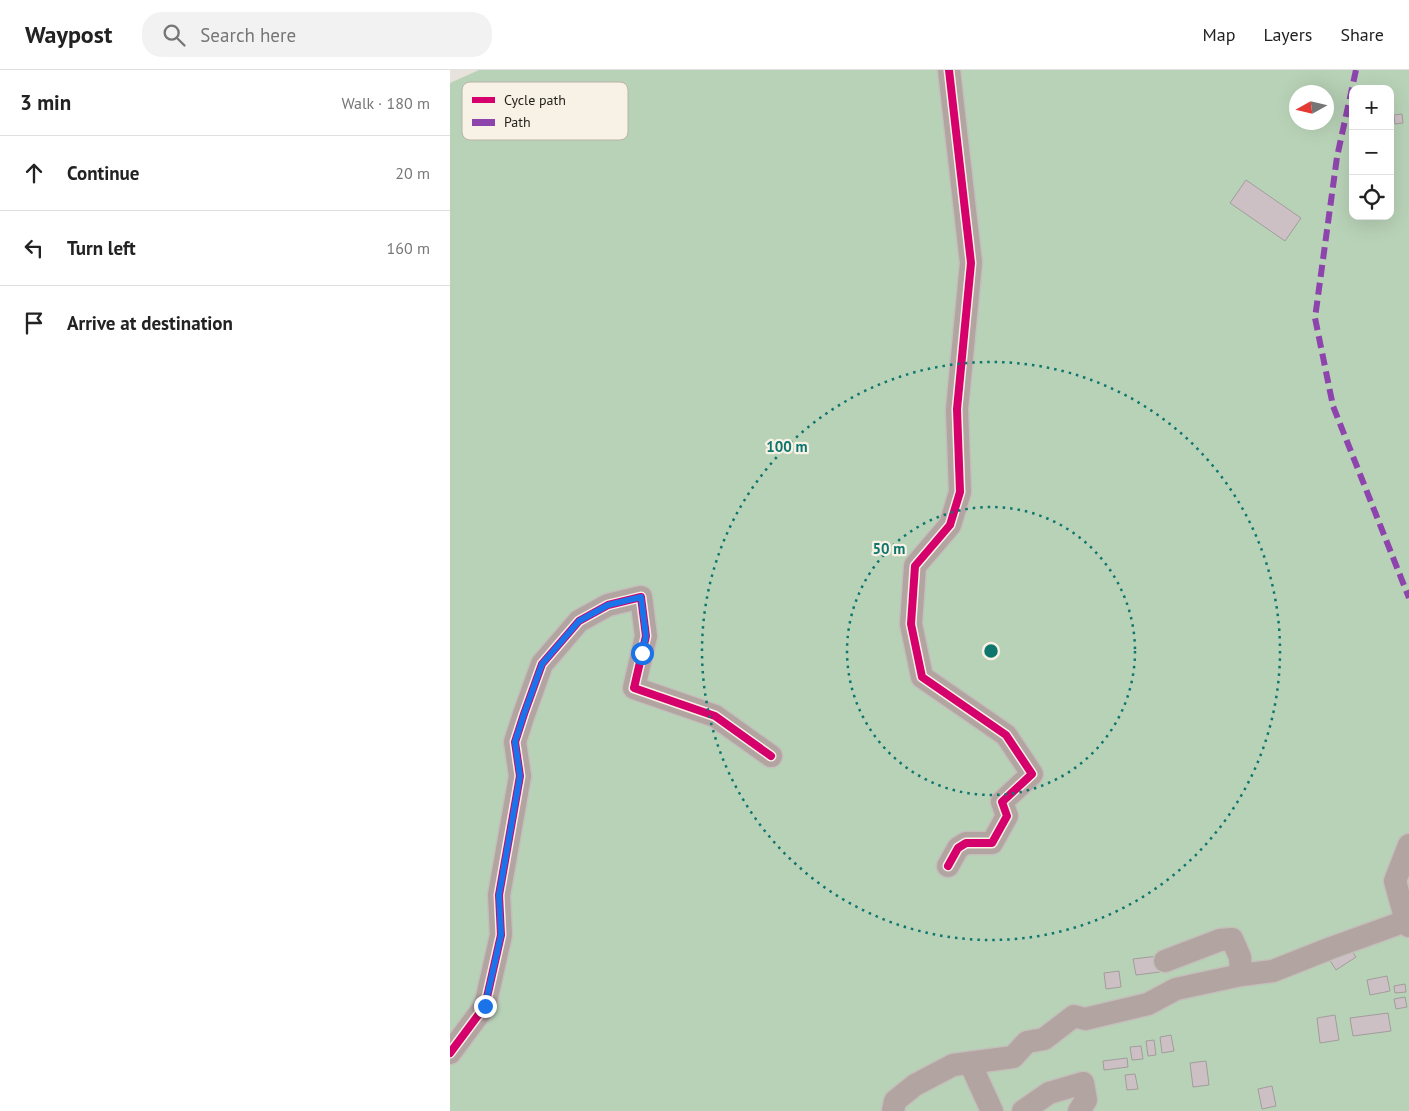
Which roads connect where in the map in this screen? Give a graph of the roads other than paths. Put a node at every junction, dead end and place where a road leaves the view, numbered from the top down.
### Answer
1 (949, 70) edge
2 (771, 756) dead end
3 (1409, 845) edge
4 (948, 866) dead end
5 (1407, 924) edge
6 (1166, 961) dead end
7 (1241, 975) junction
8 (450, 1053) edge
9 (970, 1063) junction
10 (893, 1111) edge
11 (992, 1111) edge
12 (1023, 1111) edge
13 (1079, 1111) edge

1 - 4 street
2 - 8 street
3 - 5 street
5 - 7 street
6 - 7 street
7 - 9 street
9 - 10 street
9 - 11 street
12 - 13 street

